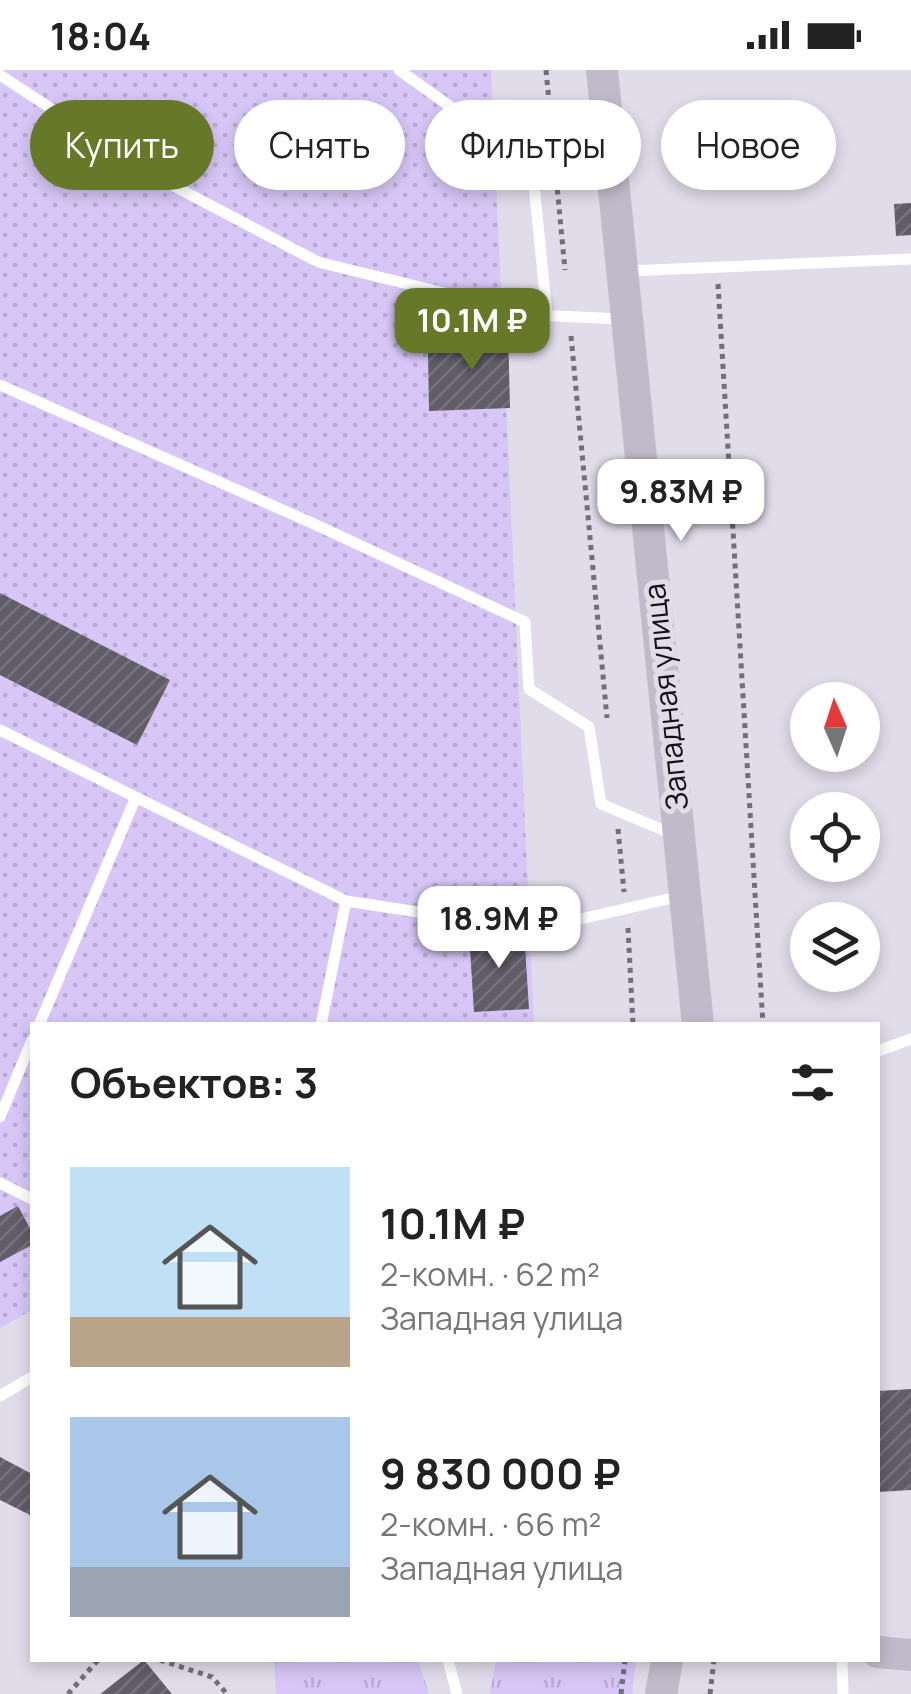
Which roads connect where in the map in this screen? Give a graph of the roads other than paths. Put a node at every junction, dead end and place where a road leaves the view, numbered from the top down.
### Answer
1 (399, 70) edge
2 (602, 70) edge
3 (0, 75) edge
4 (911, 260) edge
5 (622, 271) junction
6 (548, 316) junction
7 (626, 320) junction
8 (0, 384) edge
9 (0, 730) edge
10 (136, 797) junction
11 (679, 836) junction
12 (685, 895) junction
13 (346, 902) junction
14 (40, 1022) edge
15 (322, 1022) edge
16 (698, 1022) edge
17 (911, 1039) edge
18 (30, 1045) edge
19 (880, 1051) edge
20 (0, 1116) edge
21 (0, 1183) edge
22 (30, 1198) edge
23 (30, 1378) edge
24 (0, 1396) edge
25 (880, 1652) edge
26 (911, 1656) edge
27 (448, 1662) edge
28 (667, 1662) edge
29 (842, 1662) edge
30 (456, 1694) edge
31 (662, 1694) edge
32 (843, 1694) edge

1 - 6 lane
2 - 5 main road, Западная улица
3 - 6 lane
4 - 5 lane
5 - 7 main road, Западная улица
6 - 7 lane
7 - 11 main road, Западная улица
8 - 11 lane
9 - 10 lane
10 - 13 lane
10 - 14 lane
11 - 12 main road, Западная улица
12 - 13 lane
12 - 16 main road, Западная улица
13 - 15 lane
17 - 19 lane
18 - 20 lane
21 - 22 lane
23 - 24 lane
25 - 26 main road
27 - 30 lane
28 - 31 main road
29 - 32 lane

